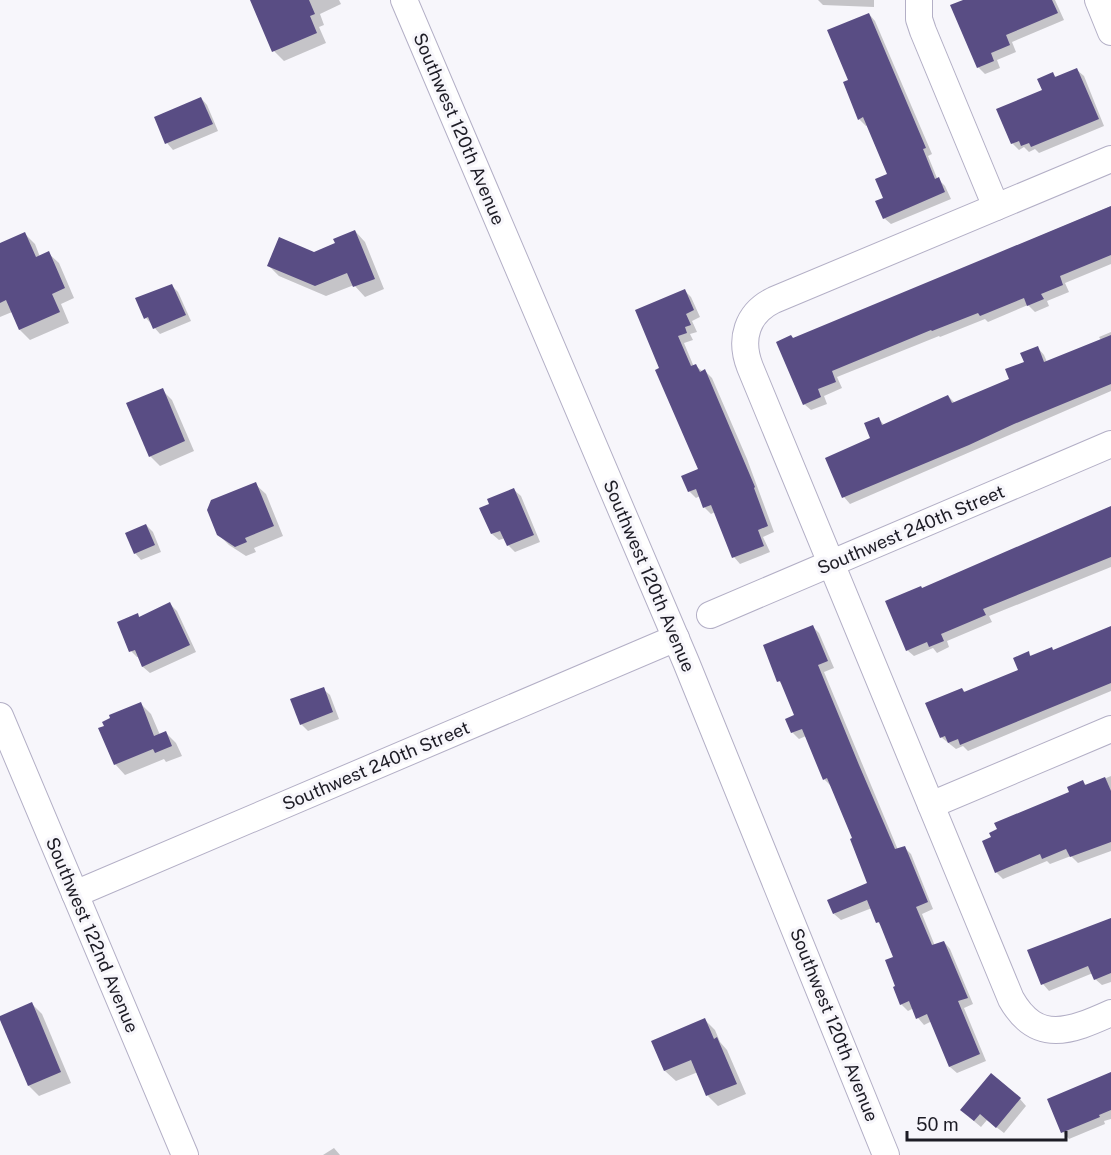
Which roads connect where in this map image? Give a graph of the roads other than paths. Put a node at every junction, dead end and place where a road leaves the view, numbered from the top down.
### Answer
1 (404, 0) edge
2 (919, 0) edge
3 (1098, 0) edge
4 (1111, 32) edge
5 (1111, 159) edge
6 (996, 207) junction
7 (1111, 444) edge
8 (832, 564) junction
9 (710, 615) dead end
10 (676, 638) junction
11 (0, 716) edge
12 (1111, 729) edge
13 (931, 805) junction
14 (75, 894) junction
15 (1111, 1013) edge
16 (184, 1155) edge
17 (886, 1155) edge

1 - 10 street, Southwest 120th Avenue
2 - 6 street
3 - 4 street
5 - 6 street
6 - 8 street
7 - 8 street, Southwest 240th Street
8 - 9 street, Southwest 240th Street
8 - 13 street
10 - 14 street, Southwest 240th Street
10 - 17 street, Southwest 120th Avenue
11 - 14 street, Southwest 122nd Avenue
12 - 13 street
13 - 15 street
14 - 16 street, Southwest 122nd Avenue

